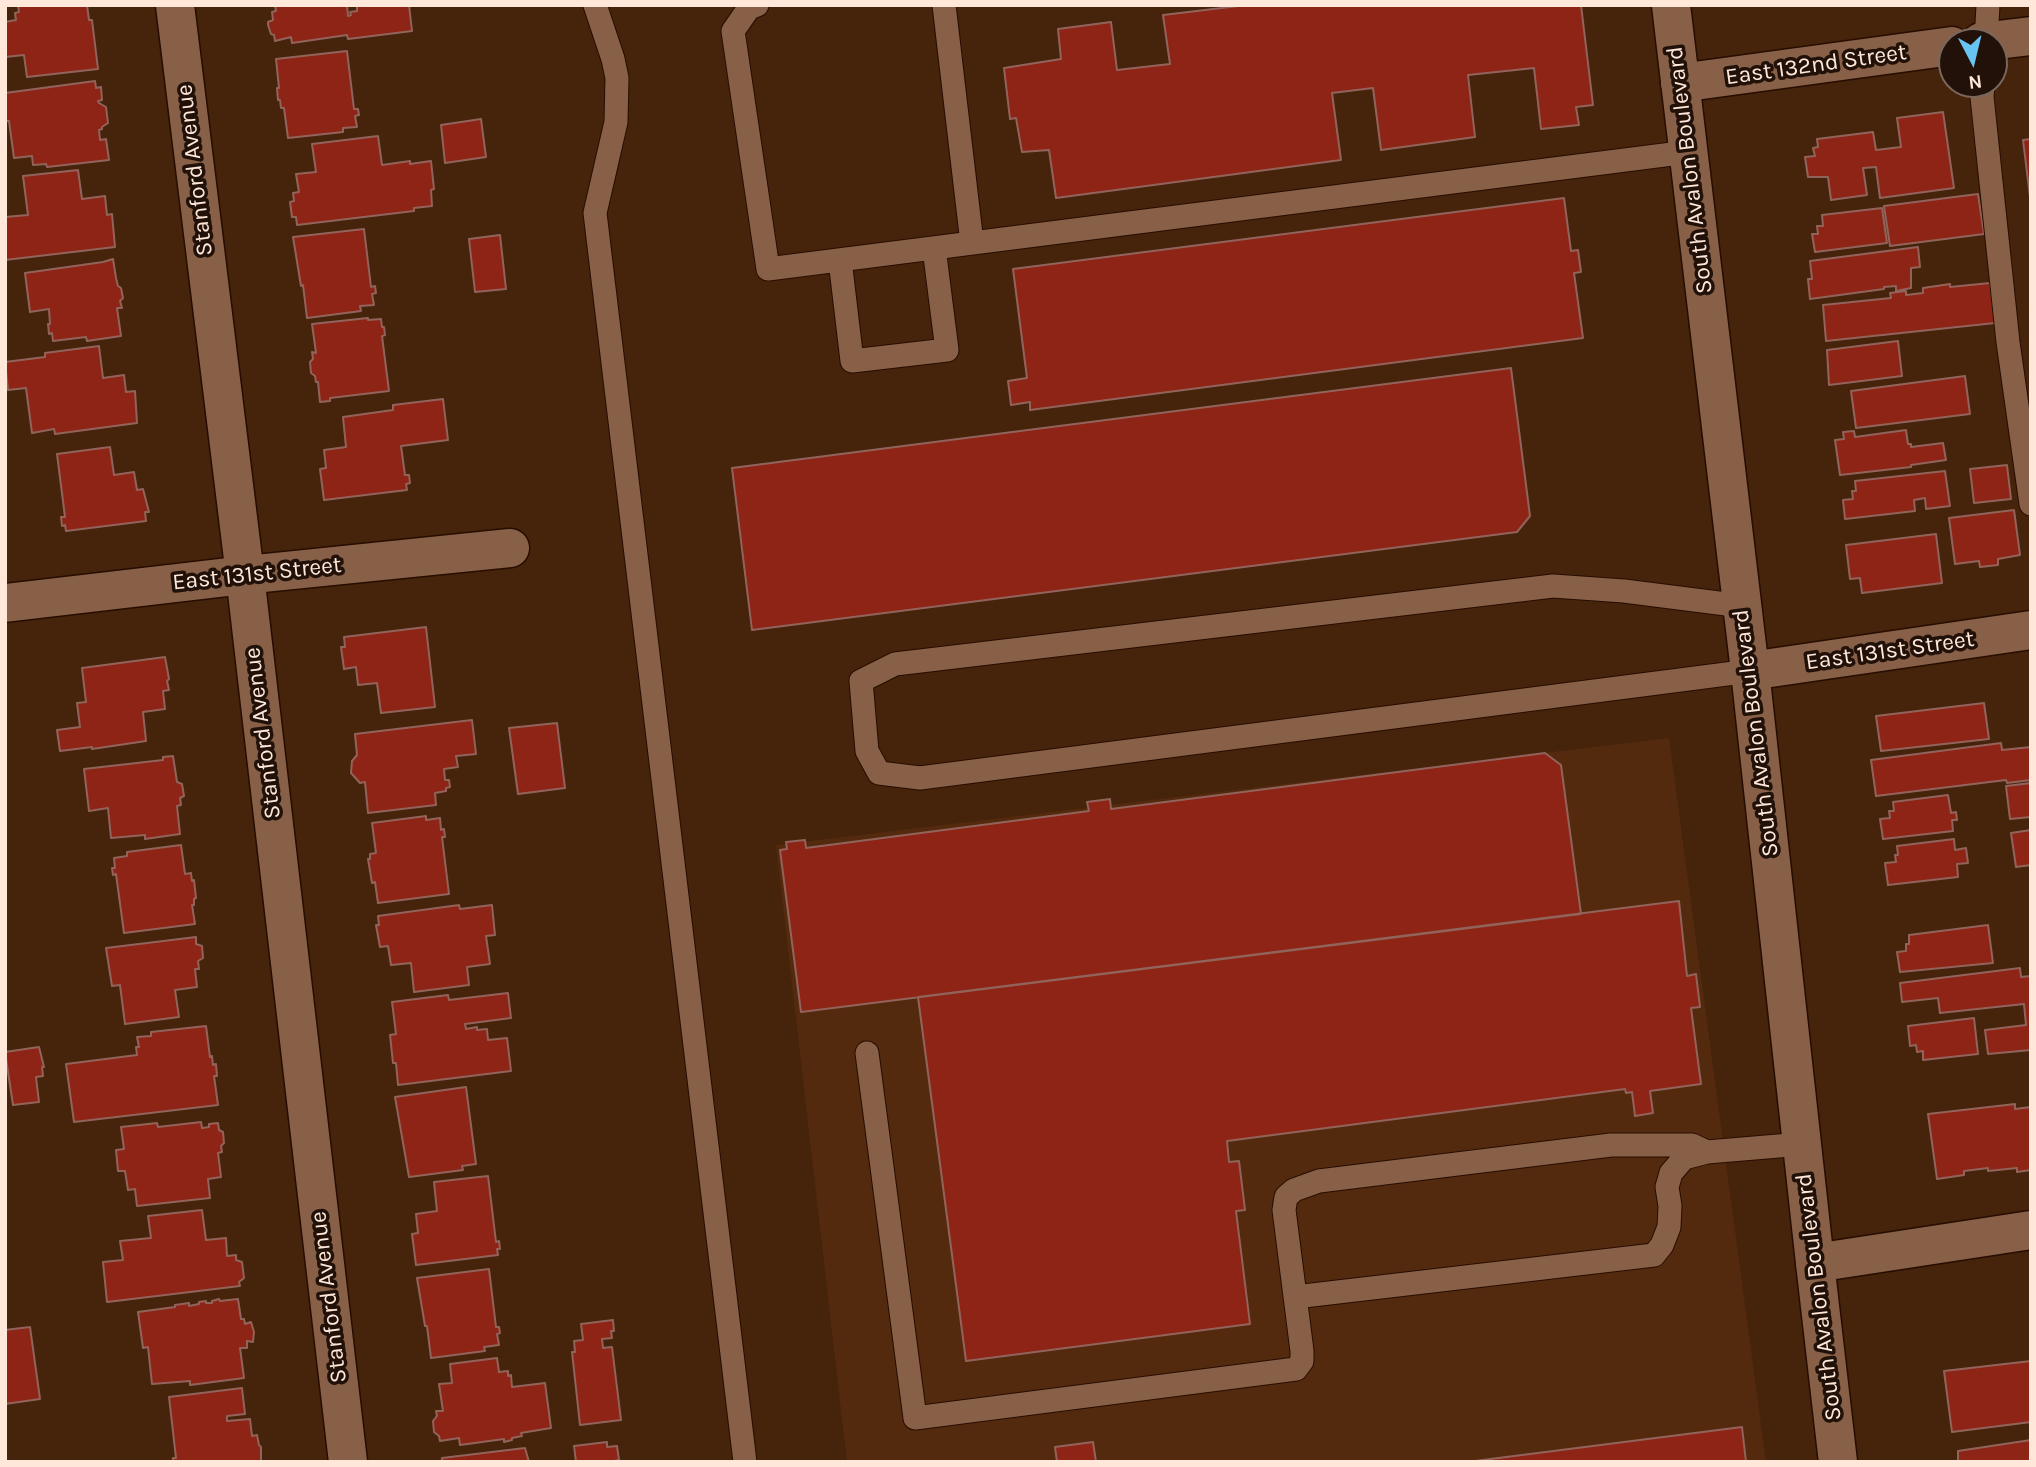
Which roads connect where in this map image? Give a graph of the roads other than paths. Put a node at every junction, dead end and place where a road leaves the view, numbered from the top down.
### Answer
1 (175, 5) edge
2 (595, 5) edge
3 (757, 5) edge
4 (944, 5) edge
5 (1671, 5) edge
6 (1988, 5) edge
7 (1986, 28) edge
8 (2031, 36) edge
9 (2008, 39) edge
10 (1938, 48) edge
11 (1680, 83) junction
12 (1982, 98) edge
13 (1688, 152) junction
14 (972, 243) junction
15 (934, 248) junction
16 (839, 260) junction
17 (2019, 341) edge
18 (2031, 504) edge
19 (510, 548) dead end
20 (244, 575) junction
21 (5, 603) edge
22 (1742, 606) junction
23 (2031, 630) edge
24 (1750, 671) junction
25 (867, 1053) dead end
26 (1802, 1143) junction
27 (1694, 1152) junction
28 (2031, 1230) edge
29 (1815, 1262) junction
30 (1295, 1297) junction
31 (348, 1462) edge
32 (745, 1462) edge
33 (1838, 1462) edge

1 - 20 street, Stanford Avenue
2 - 32 lane
3 - 16 lane
4 - 14 lane
5 - 11 street, South Avalon Boulevard
6 - 7 lane
8 - 9 street
10 - 11 street, East 132nd Street
11 - 13 street, South Avalon Boulevard
12 - 17 lane
13 - 14 lane
13 - 22 street, South Avalon Boulevard
14 - 15 lane
15 - 16 lane
15 - 16 lane
17 - 18 lane
19 - 20 street, East 131st Street
20 - 21 street, East 131st Street
20 - 31 street, Stanford Avenue
22 - 24 street, South Avalon Boulevard
22 - 24 lane
23 - 24 street, East 131st Street
24 - 26 street, South Avalon Boulevard
25 - 30 lane
26 - 27 lane
26 - 29 street, South Avalon Boulevard
27 - 30 lane
27 - 30 lane
28 - 29 street
29 - 33 street, South Avalon Boulevard

